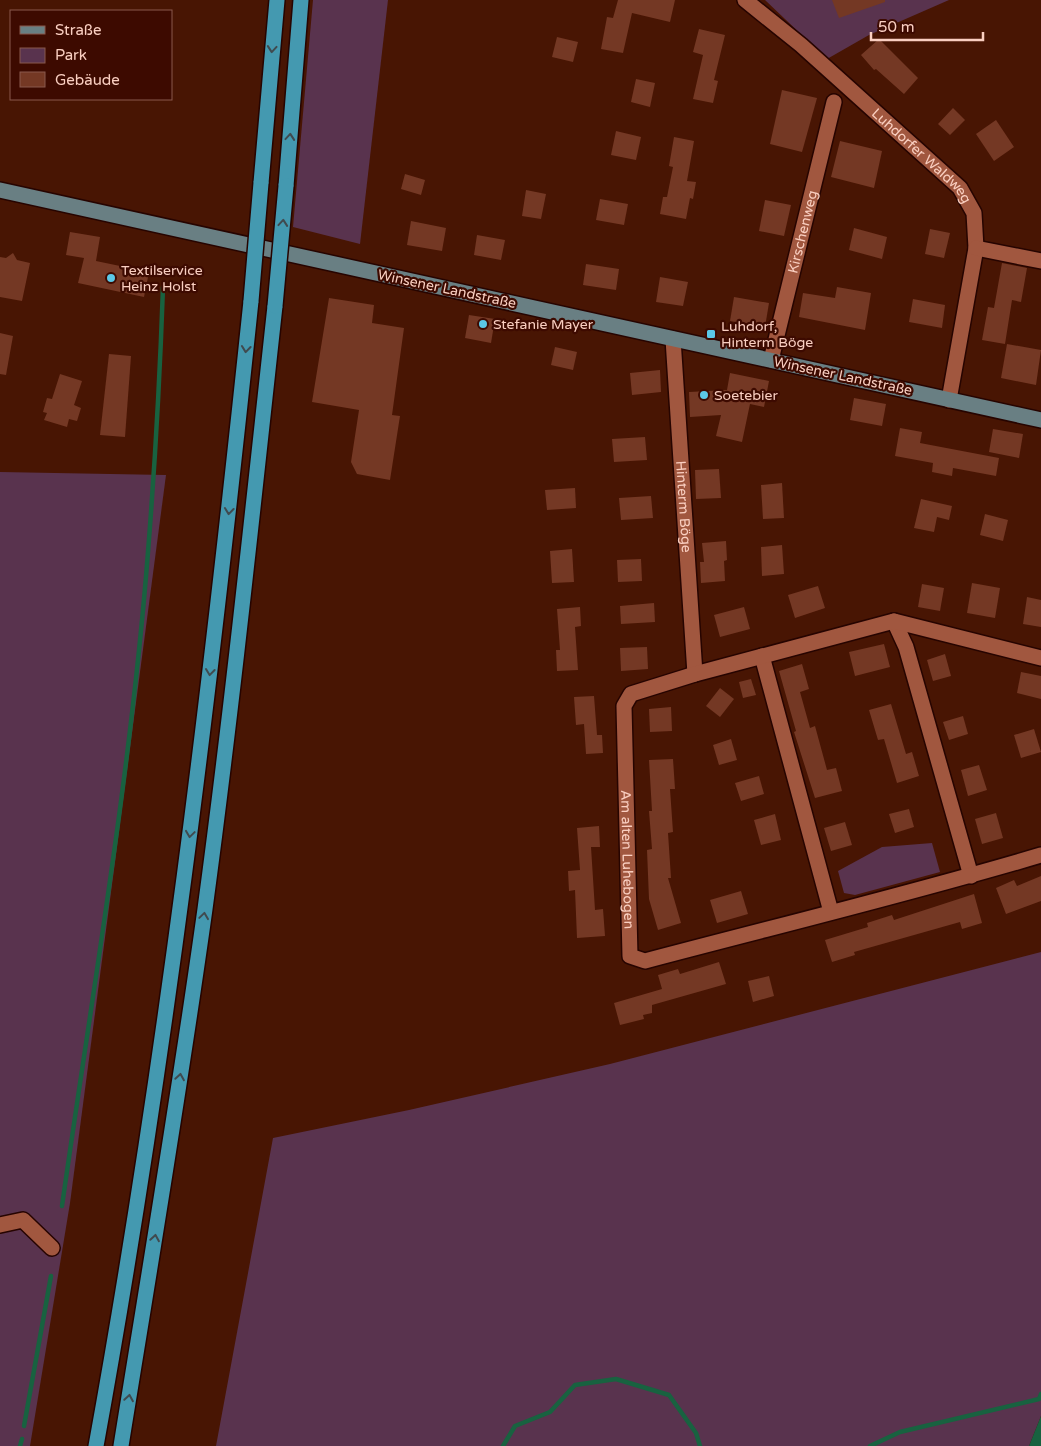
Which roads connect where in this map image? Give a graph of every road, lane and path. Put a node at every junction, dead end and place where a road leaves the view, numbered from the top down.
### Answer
1 (277, 0) edge
2 (301, 0) edge
3 (745, 0) edge
4 (834, 102) dead end
5 (0, 190) edge
6 (976, 248) junction
7 (1041, 261) edge
8 (673, 339) junction
9 (771, 360) junction
10 (949, 400) junction
11 (1041, 420) edge
12 (894, 622) junction
13 (762, 656) junction
14 (1041, 658) edge
15 (694, 674) junction
16 (1041, 855) edge
17 (971, 876) junction
18 (831, 912) junction
19 (0, 1225) edge
20 (52, 1248) dead end
21 (96, 1446) edge
22 (121, 1446) edge

1 -> 21 highway, bridge
22 -> 2 highway, bridge
3 - 6 street, Luhdorfer Waldweg
4 - 9 street, Kirschenweg
5 - 8 main road, Winsener Landstraße
6 - 7 street
6 - 10 street, Luhdorfer Waldweg
8 - 9 main road, Winsener Landstraße
8 - 15 street, Hinterm Böge
9 - 10 main road, Winsener Landstraße
10 - 11 main road, Winsener Landstraße
12 - 13 street, Am alten Luhebogen
12 - 14 street, Am alten Luhebogen
12 - 17 street
13 - 15 street, Am alten Luhebogen
13 - 18 street
15 - 18 street, Am alten Luhebogen
16 - 17 street, Am alten Luhebogen
17 - 18 street, Am alten Luhebogen
19 - 20 street

